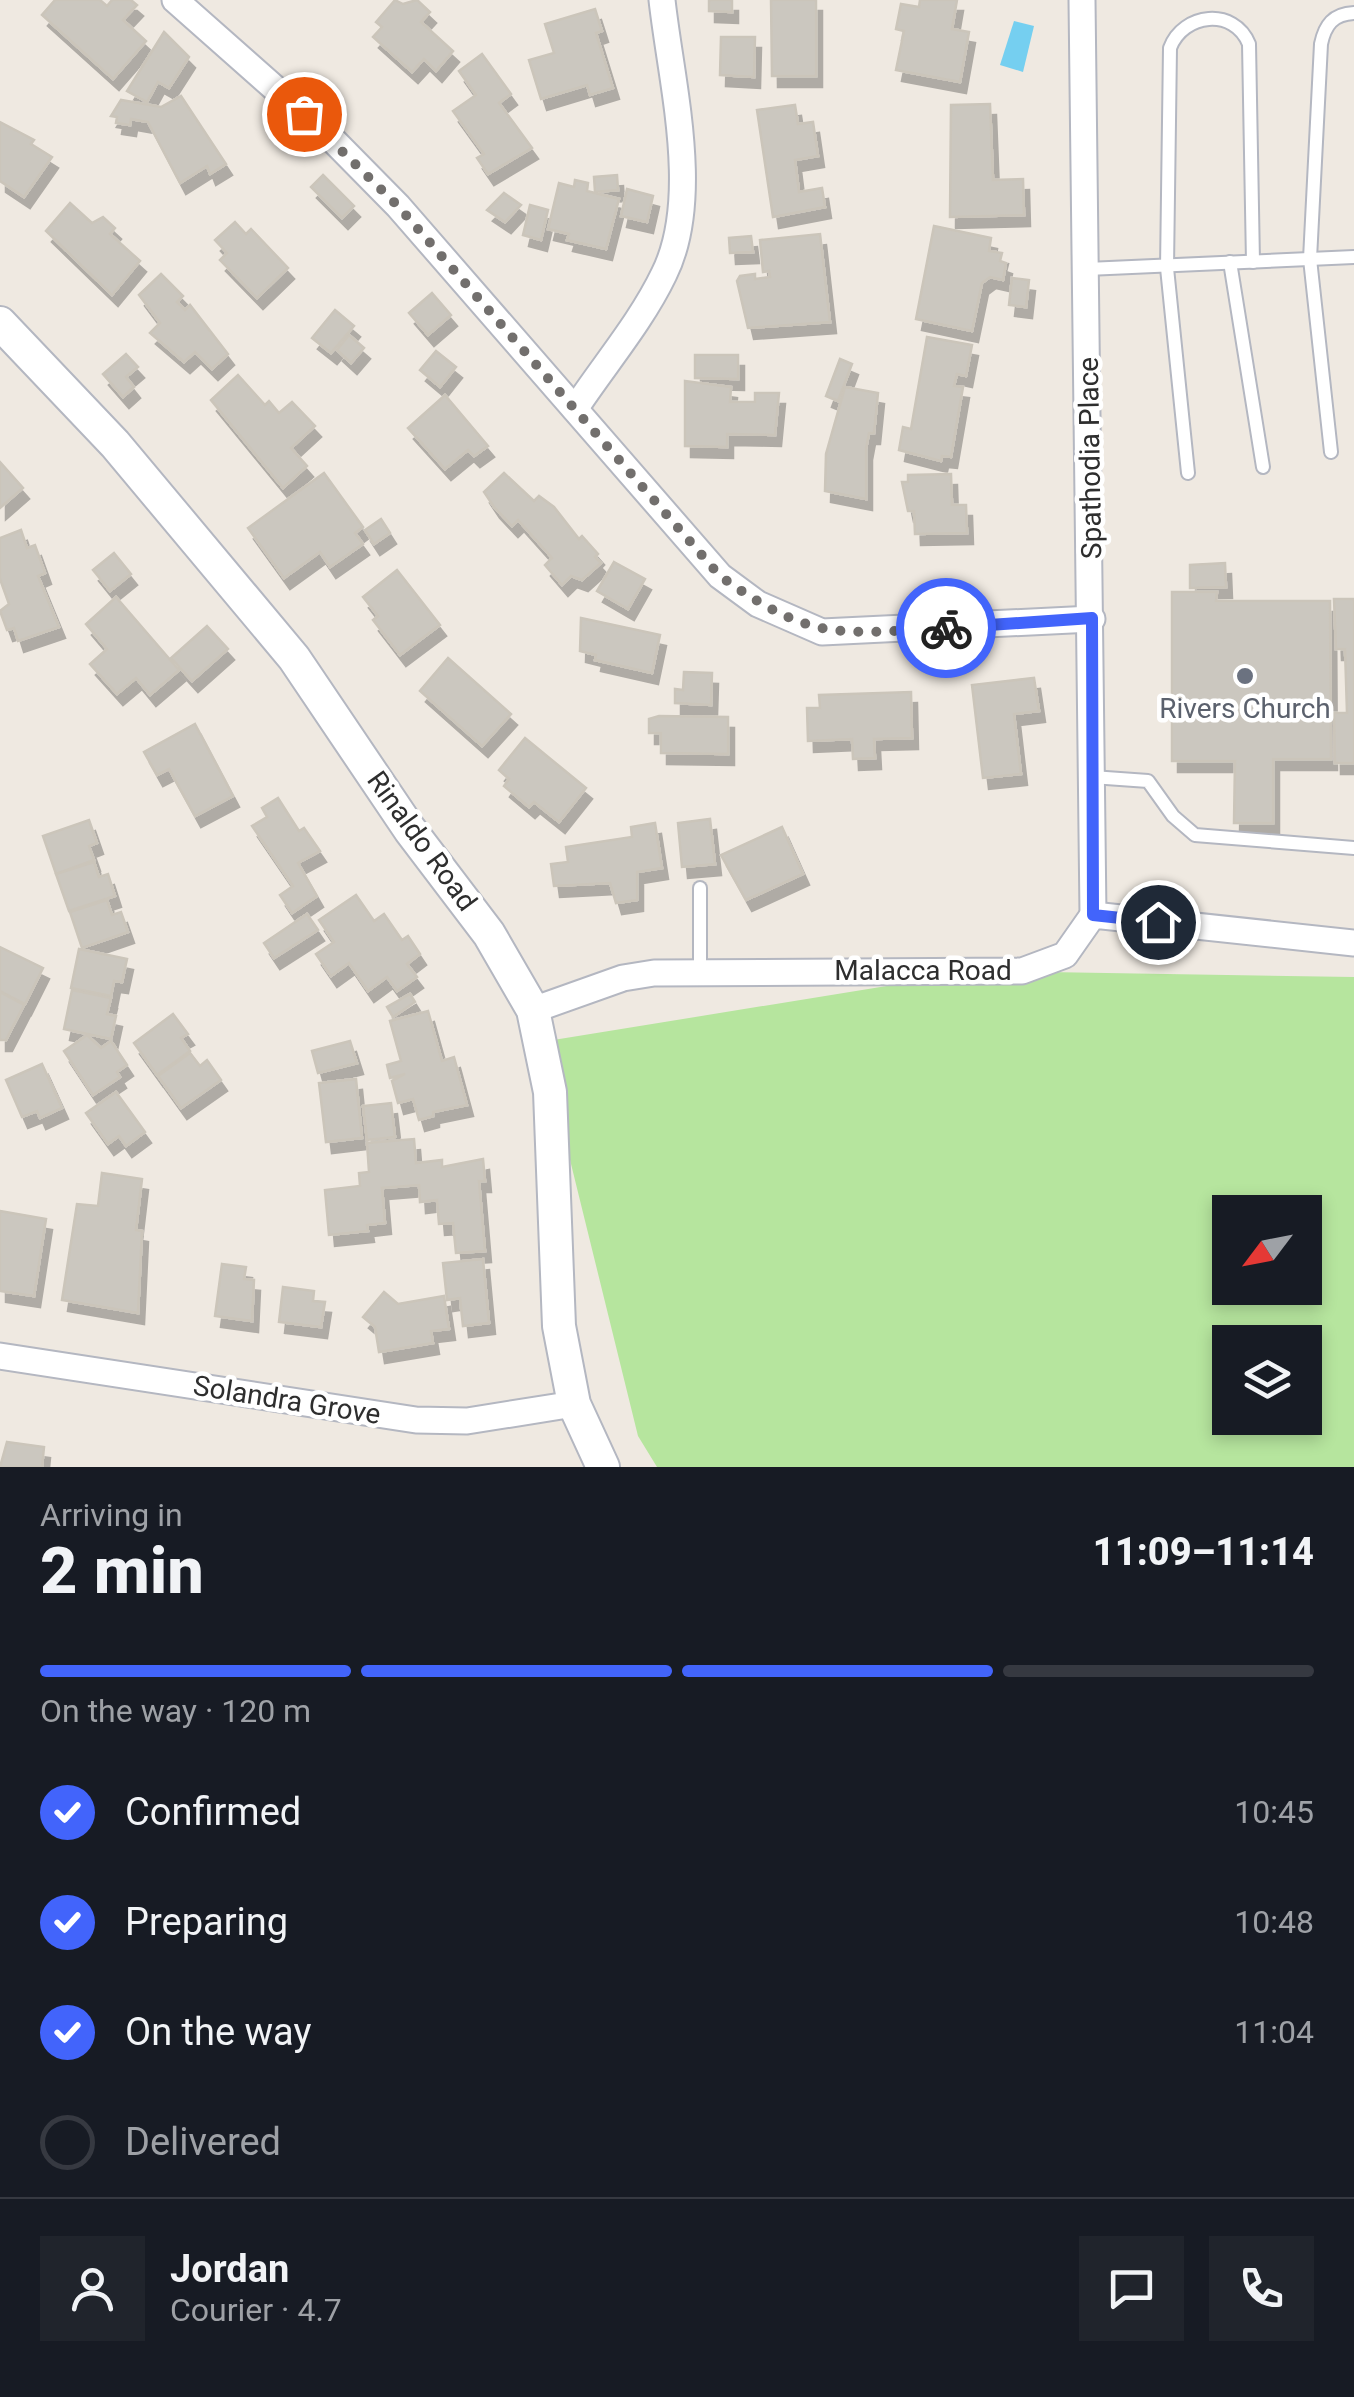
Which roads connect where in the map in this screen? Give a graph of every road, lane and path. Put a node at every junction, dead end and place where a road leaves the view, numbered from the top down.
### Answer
1 (175, 0) edge
2 (662, 0) edge
3 (1082, 0) edge
4 (1354, 14) edge
5 (1354, 257) edge
6 (1310, 259) junction
7 (1230, 262) junction
8 (1253, 262) junction
9 (1167, 268) junction
10 (1086, 269) junction
11 (5, 336) edge
12 (574, 409) junction
13 (1331, 452) dead end
14 (1263, 467) dead end
15 (1188, 473) dead end
16 (1092, 618) junction
17 (1092, 777) junction
18 (1354, 848) edge
19 (700, 888) dead end
20 (1093, 915) junction
21 (1354, 943) edge
22 (700, 972) junction
23 (533, 1010) junction
24 (0, 1356) edge
25 (574, 1404) junction
26 (603, 1467) edge

1 - 12 street
2 - 12 street
3 - 10 street, Spathodia Place
4 - 6 lane
5 - 6 lane
6 - 8 lane
6 - 13 lane
7 - 8 lane
7 - 9 lane
7 - 14 lane
8 - 9 lane
9 - 10 lane
9 - 15 lane
10 - 16 street, Spathodia Place
11 - 23 street, Rinaldo Road
12 - 16 street
16 - 17 street, Spathodia Place
17 - 18 lane
17 - 20 street, Spathodia Place
19 - 22 lane
20 - 21 street
20 - 22 street, Malacca Road
22 - 23 street, Malacca Road
23 - 25 street, Rinaldo Road
24 - 25 street, Solandra Grove
25 - 26 street, Rinaldo Road

